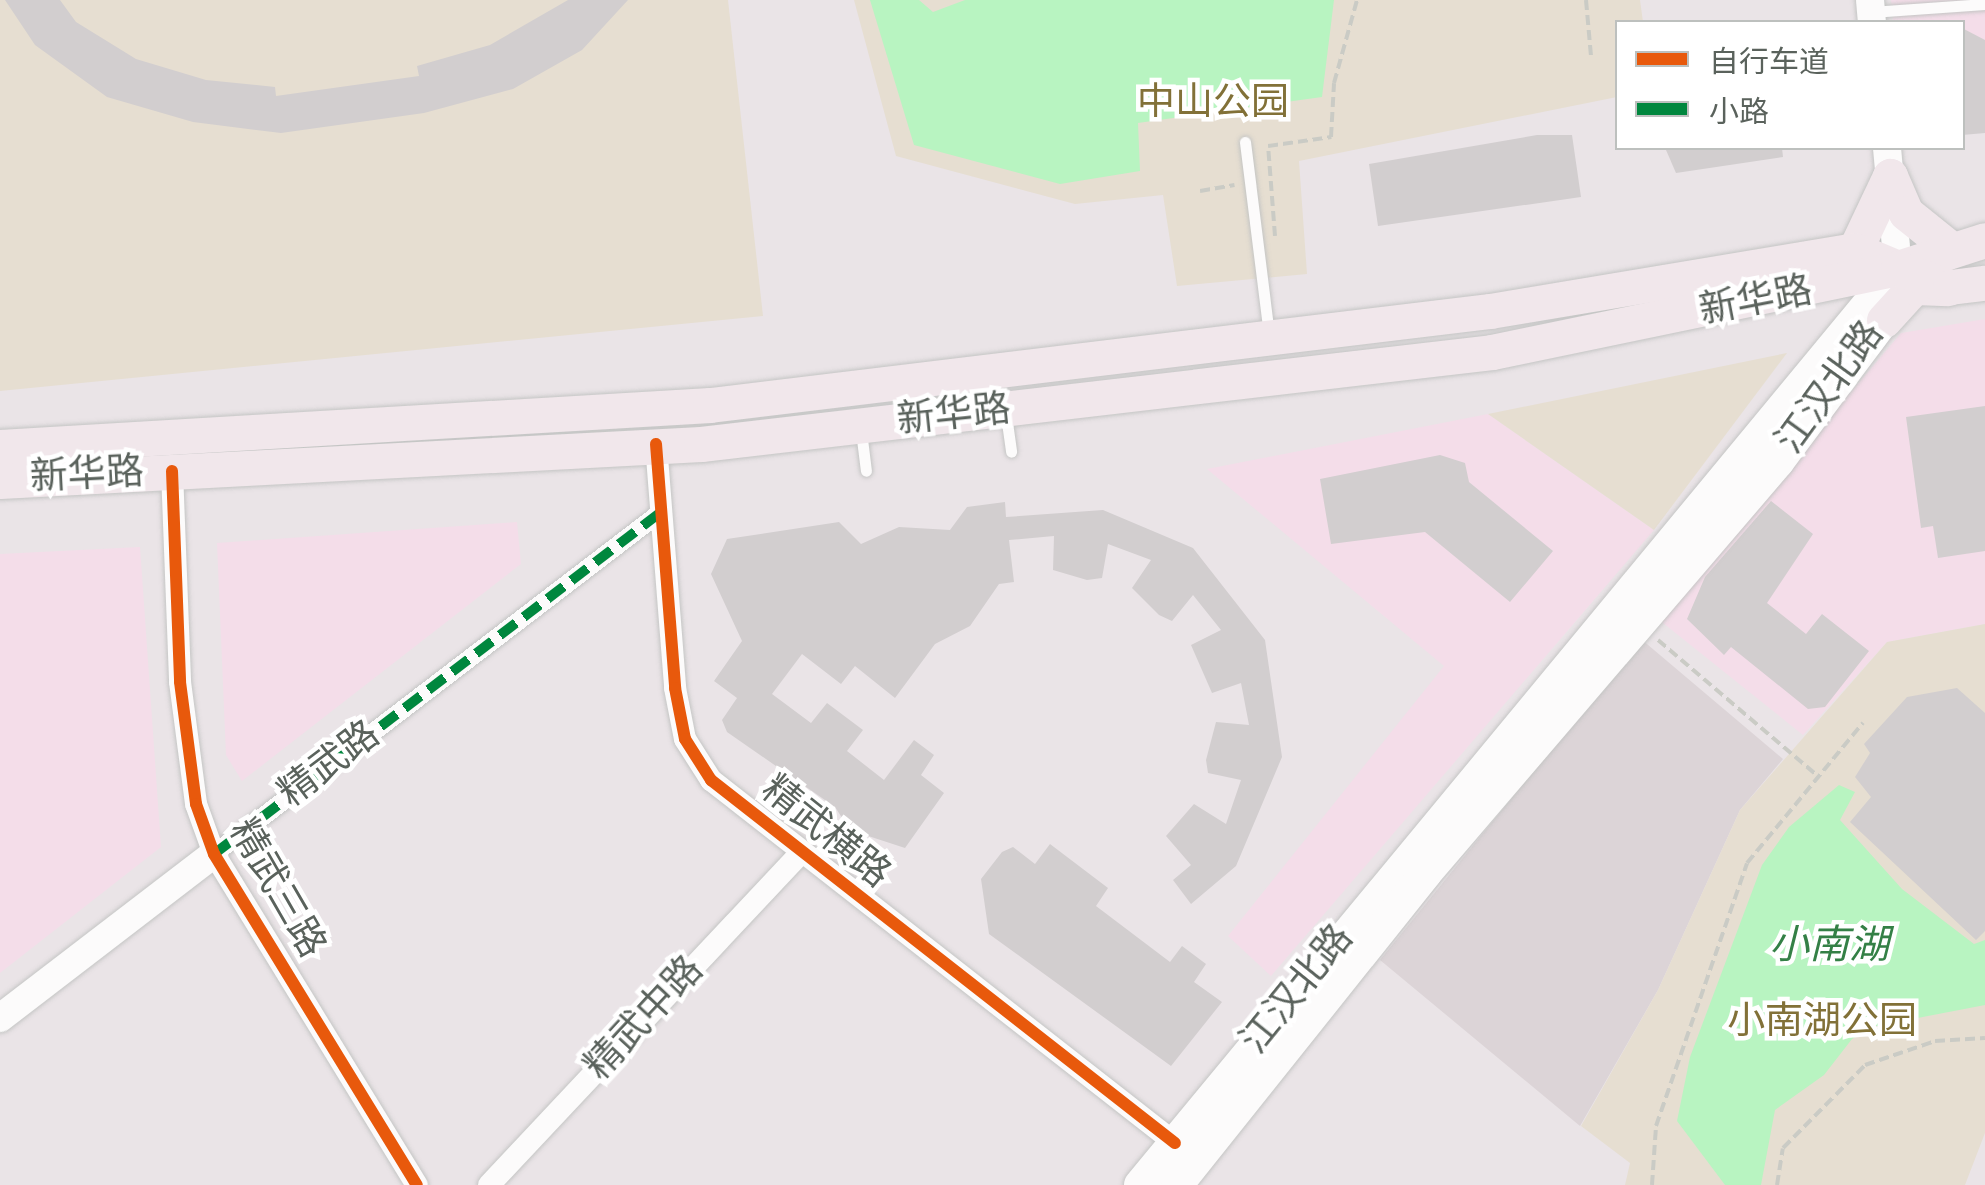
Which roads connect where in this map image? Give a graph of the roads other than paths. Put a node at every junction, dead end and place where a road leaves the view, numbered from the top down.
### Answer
1 (1985, 4) edge
2 (1871, 12) edge
3 (1245, 142) dead end
4 (1888, 162) edge
5 (1985, 240) edge
6 (1946, 245) junction
7 (1898, 268) junction
8 (1985, 283) edge
9 (1950, 288) junction
10 (1861, 292) junction
11 (1269, 340) junction
12 (1006, 410) junction
13 (861, 426) junction
14 (656, 444) junction
15 (1012, 452) dead end
16 (1, 455) edge
17 (172, 471) junction
18 (866, 471) dead end
19 (661, 512) junction
20 (214, 854) junction
21 (800, 854) junction
22 (0, 1018) edge
23 (1175, 1144) junction
24 (417, 1185) edge
25 (489, 1185) edge
26 (1140, 1185) edge
27 (1177, 1185) edge

1 - 2 lane
3 - 11 lane
4 - 6 main road
4 - 7 street
4 - 10 main road
5 - 6 main road
6 - 7 main road
7 - 9 main road, 新华路
7 - 10 main road, 新华路
7 - 10 main road, 江汉北路
8 - 9 main road, 新华路
9 - 10 main road
10 - 11 main road, 新华路
10 - 12 main road, 新华路
10 - 23 main road, 江汉北路
10 - 27 main road, 江汉北路
11 - 16 main road, 新华路
12 - 13 main road, 新华路
12 - 15 lane
13 - 14 main road, 新华路
13 - 18 lane
14 - 17 main road, 新华路
14 - 19 street, 精武横路
16 - 17 main road, 新华路
17 - 20 street, 精武三路
19 - 20 street, 精武路
19 - 21 street, 精武横路
20 - 22 street, 精武路
20 - 24 street, 精武三路
21 - 23 street, 精武横路
21 - 25 street, 精武中路
23 - 26 main road, 江汉北路

